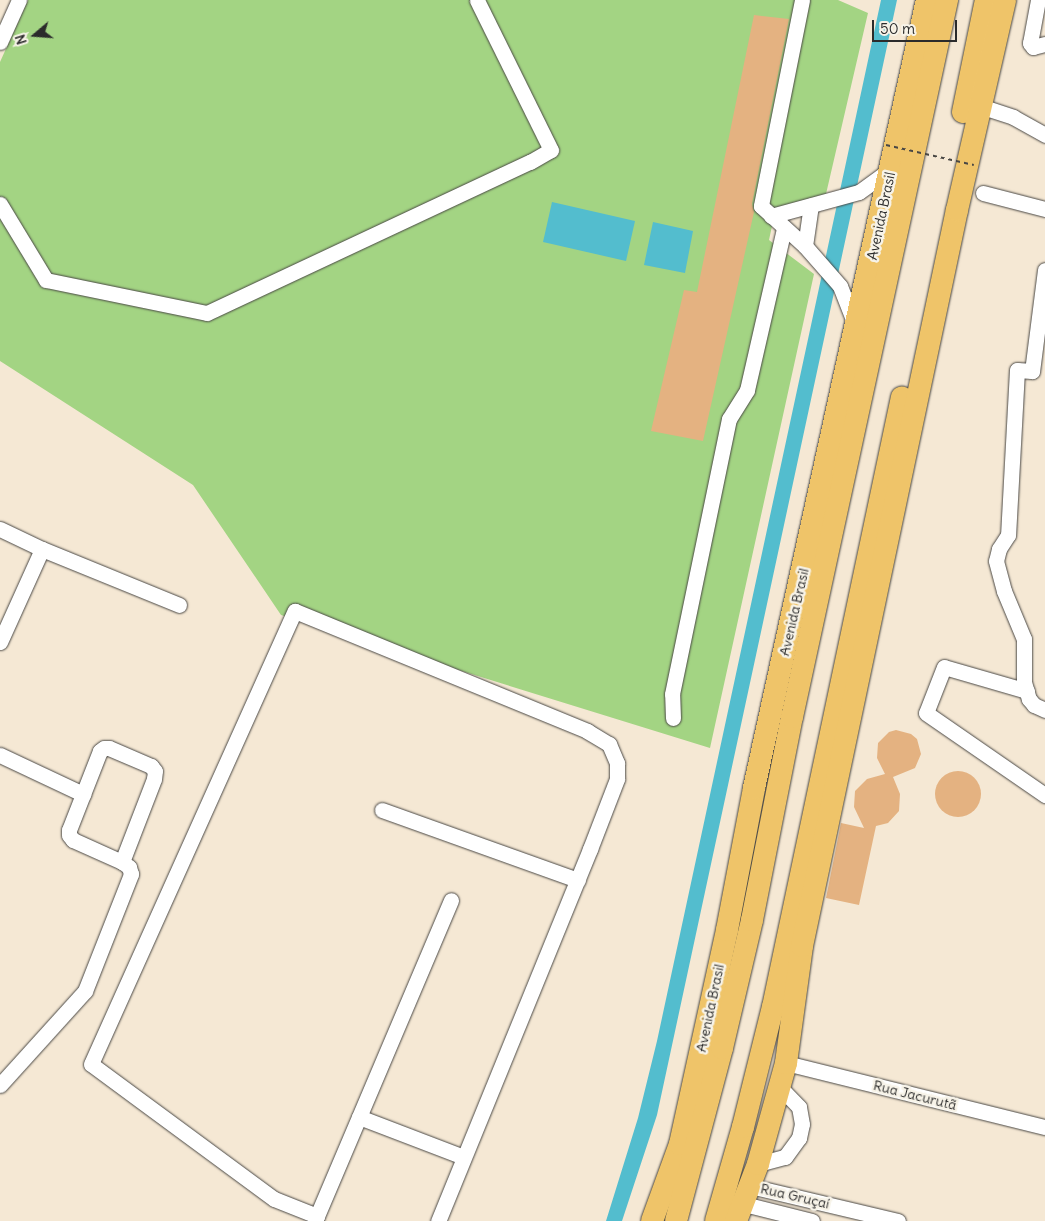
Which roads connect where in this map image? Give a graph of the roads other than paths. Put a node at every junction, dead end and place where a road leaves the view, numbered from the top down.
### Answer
1 (19, 0) edge
2 (476, 0) edge
3 (802, 0) edge
4 (927, 0) edge
5 (947, 0) edge
6 (986, 0) edge
7 (993, 0) edge
8 (1005, 0) edge
9 (1038, 0) edge
10 (981, 24) junction
11 (0, 42) edge
12 (1045, 44) edge
13 (980, 106) junction
14 (1045, 135) edge
15 (892, 168) junction
16 (983, 193) dead end
17 (0, 204) edge
18 (811, 206) junction
19 (1045, 209) edge
20 (771, 216) junction
21 (784, 228) junction
22 (805, 246) junction
23 (1045, 270) edge
24 (856, 328) junction
25 (0, 529) edge
26 (42, 548) junction
27 (178, 605) dead end
28 (0, 642) edge
29 (1027, 691) junction
30 (1045, 710) edge
31 (792, 717) junction
32 (672, 718) dead end
33 (0, 755) edge
34 (83, 794) junction
35 (1045, 795) edge
36 (382, 810) dead end
37 (122, 862) junction
38 (578, 880) junction
39 (451, 900) dead end
40 (789, 926) junction
41 (727, 930) junction
42 (786, 1063) junction
43 (0, 1085) edge
44 (780, 1087) junction
45 (359, 1116) junction
46 (1045, 1127) edge
47 (464, 1157) junction
48 (758, 1164) junction
49 (741, 1208) edge
50 (316, 1219) edge
51 (438, 1221) edge
52 (652, 1221) edge
53 (676, 1221) edge
54 (716, 1221) edge
55 (812, 1221) edge
56 (898, 1221) edge

1 - 11 street
2 - 17 street
3 - 20 street
4 - 15 highway, Avenida Brasil
5 - 31 highway, Avenida Brasil
6 - 10 highway
7 - 10 highway
8 - 13 highway
9 - 12 street
10 - 40 highway
13 - 14 street
13 - 42 highway
15 - 18 street
15 - 24 highway, Avenida Brasil
16 - 19 street
18 - 20 street
18 - 22 street
20 - 21 street
21 - 22 street
21 - 32 street
22 - 24 street
23 - 29 street
24 - 41 highway, Avenida Brasil
25 - 26 street
26 - 27 street
26 - 28 street
29 - 30 street
29 - 35 street
31 - 41 highway
31 - 53 highway, Avenida Brasil
33 - 34 street
34 - 37 street
34 - 37 street
36 - 38 street
37 - 43 street
38 - 47 street
38 - 50 street
39 - 45 street
40 - 49 highway
40 - 54 highway
41 - 52 highway, Avenida Brasil
42 - 44 highway
42 - 46 street, Rua Jacurutã
44 - 48 highway
44 - 48 street
45 - 47 street
45 - 50 street
47 - 51 street
48 - 49 highway
49 - 55 street, Rua Gruçaí
49 - 56 street, Rua Gruçaí

